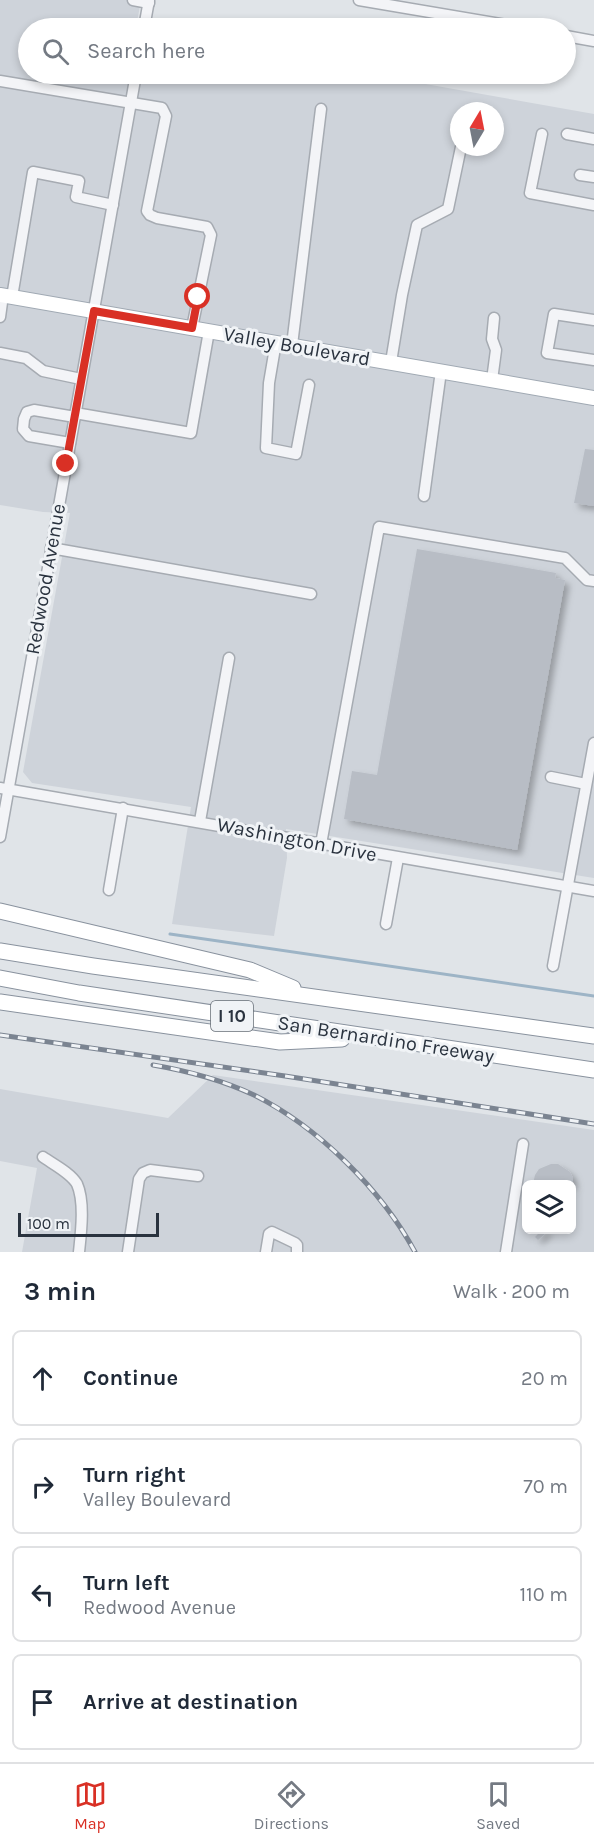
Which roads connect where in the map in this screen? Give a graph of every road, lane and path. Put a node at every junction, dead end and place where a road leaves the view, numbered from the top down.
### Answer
1 (133, 0) edge
2 (359, 0) edge
3 (149, 1) edge
4 (146, 18) edge
5 (465, 18) edge
6 (576, 38) edge
7 (594, 41) edge
8 (0, 81) edge
9 (134, 84) edge
10 (131, 103) junction
11 (321, 109) dead end
12 (542, 134) dead end
13 (567, 134) dead end
14 (594, 139) edge
15 (459, 156) edge
16 (580, 175) dead end
17 (594, 177) edge
18 (112, 205) junction
19 (594, 205) edge
20 (5, 296) edge
21 (94, 311) junction
22 (0, 317) edge
23 (494, 318) dead end
24 (594, 320) edge
25 (192, 328) junction
26 (209, 331) junction
27 (276, 342) junction
28 (292, 345) junction
29 (0, 353) edge
30 (594, 360) edge
31 (391, 362) junction
32 (441, 371) junction
33 (81, 379) junction
34 (492, 380) junction
35 (309, 385) dead end
36 (594, 398) edge
37 (75, 415) junction
38 (70, 442) junction
39 (424, 496) dead end
40 (51, 548) junction
41 (594, 581) edge
42 (311, 594) dead end
43 (229, 658) dead end
44 (594, 742) edge
45 (551, 777) dead end
46 (586, 784) junction
47 (4, 788) edge
48 (123, 808) junction
49 (200, 821) junction
50 (0, 837) edge
51 (321, 844) junction
52 (398, 858) junction
53 (568, 887) junction
54 (109, 890) dead end
55 (594, 891) edge
56 (0, 910) edge
57 (386, 924) dead end
58 (0, 951) edge
59 (553, 966) dead end
60 (0, 978) edge
61 (312, 996) junction
62 (0, 1002) edge
63 (594, 1036) edge
64 (375, 1037) junction
65 (594, 1070) edge
66 (523, 1144) dead end
67 (43, 1157) dead end
68 (198, 1176) dead end
69 (79, 1252) edge
70 (128, 1252) edge
71 (266, 1252) edge
72 (297, 1252) edge
73 (506, 1252) edge

1 - 3 street
2 - 5 street
3 - 4 street
6 - 7 street
8 - 10 street
9 - 10 street, Redwood Avenue
10 - 18 street, Redwood Avenue
10 - 25 street
11 - 28 street
12 - 19 street
13 - 14 street
15 - 31 street
16 - 17 street
18 - 20 street
18 - 21 street, Redwood Avenue
20 - 21 main road, Valley Boulevard
20 - 22 street
21 - 25 main road, Valley Boulevard
21 - 33 street, Redwood Avenue
23 - 34 street
24 - 30 street
25 - 26 main road, Valley Boulevard
26 - 27 main road, Valley Boulevard
26 - 37 street
27 - 28 main road, Valley Boulevard
27 - 35 street
28 - 31 main road, Valley Boulevard
29 - 33 street
31 - 32 main road, Valley Boulevard
32 - 34 main road, Valley Boulevard
32 - 39 street
33 - 37 street, Redwood Avenue
34 - 36 main road, Valley Boulevard
37 - 38 street, Redwood Avenue
37 - 38 street
38 - 40 street, Redwood Avenue
40 - 42 street
40 - 47 street, Redwood Avenue
41 - 51 street
43 - 49 street
44 - 46 street
45 - 46 street
46 - 53 street
47 - 48 street, Washington Drive
47 - 50 street, Redwood Avenue
48 - 49 street, Washington Drive
48 - 54 street
49 - 51 street, Washington Drive
51 - 52 street, Washington Drive
52 - 53 street, Washington Drive
52 - 57 street
53 - 55 street, Washington Drive
53 - 59 street
56 - 61 highway
58 - 61 highway, San Bernardino Freeway / I 10
60 - 64 highway, San Bernardino Freeway / I 10
61 - 63 highway, San Bernardino Freeway / I 10
62 - 64 highway
64 - 65 highway, San Bernardino Freeway / I 10
66 - 73 street
67 - 69 street
68 - 70 street
71 - 72 street

